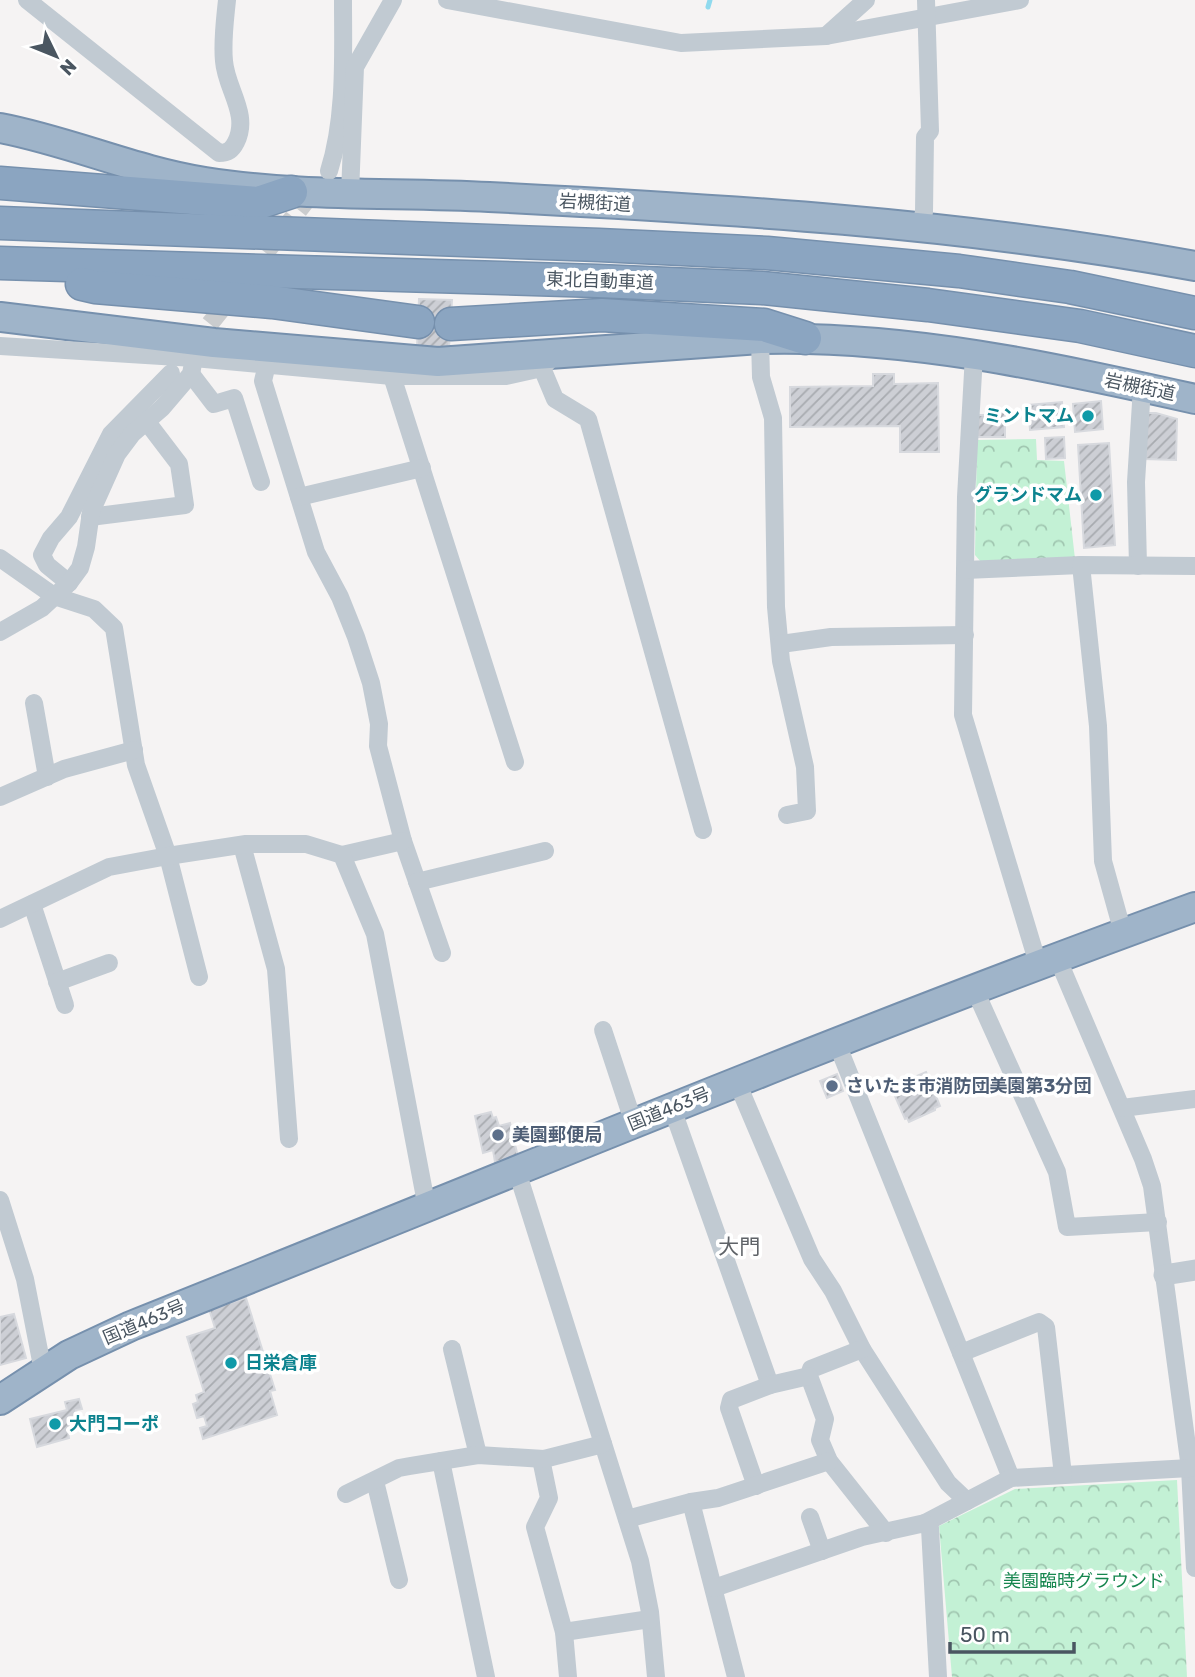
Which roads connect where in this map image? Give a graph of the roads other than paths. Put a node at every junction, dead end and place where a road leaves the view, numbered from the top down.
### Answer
1 (27, 0) edge
2 (227, 0) edge
3 (344, 0) edge
4 (393, 0) edge
5 (447, 0) edge
6 (866, 0) edge
7 (926, 0) edge
8 (1020, 0) edge
9 (926, 19) junction
10 (826, 36) junction
11 (0, 128) edge
12 (328, 172) tunnel mouth
13 (0, 183) edge
14 (291, 192) junction
15 (350, 194) junction
16 (0, 223) edge
17 (920, 227) junction
18 (0, 264) edge
19 (1195, 266) edge
20 (1195, 313) edge
21 (0, 317) edge
22 (418, 323) dead end
23 (451, 324) dead end
24 (805, 338) junction
25 (760, 339) junction
26 (0, 346) edge
27 (1195, 351) edge
28 (974, 355) junction
29 (547, 362) junction
30 (267, 364) junction
31 (193, 366) junction
32 (171, 373) dead end
33 (392, 376) junction
34 (1142, 387) junction
35 (1195, 399) edge
36 (147, 422) junction
37 (422, 468) junction
38 (261, 482) dead end
39 (299, 497) junction
40 (90, 517) junction
41 (0, 558) edge
42 (1081, 565) junction
43 (1138, 566) junction
44 (1195, 566) edge
45 (965, 570) junction
46 (69, 583) junction
47 (54, 596) junction
48 (0, 632) edge
49 (965, 635) junction
50 (781, 644) junction
51 (34, 703) dead end
52 (134, 750) junction
53 (515, 762) dead end
54 (47, 777) junction
55 (0, 797) edge
56 (787, 815) dead end
57 (703, 830) dead end
58 (403, 841) junction
59 (242, 845) junction
60 (545, 851) dead end
61 (342, 855) junction
62 (168, 856) junction
63 (417, 882) junction
64 (33, 904) junction
65 (1195, 907) edge
66 (0, 919) edge
67 (1123, 933) junction
68 (442, 953) dead end
69 (1047, 960) junction
70 (108, 962) dead end
71 (200, 977) dead end
72 (57, 982) junction
73 (974, 988) junction
74 (65, 1005) dead end
75 (603, 1030) dead end
76 (836, 1041) junction
77 (737, 1082) junction
78 (1195, 1098) edge
79 (672, 1108) junction
80 (1122, 1108) junction
81 (634, 1124) junction
82 (289, 1139) dead end
83 (517, 1171) junction
84 (0, 1200) edge
85 (427, 1208) junction
86 (1158, 1222) junction
87 (1195, 1270) edge
88 (1164, 1275) junction
89 (452, 1349) dead end
90 (862, 1349) junction
91 (961, 1353) junction
92 (43, 1371) junction
93 (809, 1376) junction
94 (770, 1385) junction
95 (0, 1401) edge
96 (603, 1444) junction
97 (478, 1455) junction
98 (541, 1459) junction
99 (1191, 1460) edge
100 (441, 1461) junction
101 (829, 1461) junction
102 (1063, 1475) junction
103 (1011, 1478) junction
104 (375, 1480) junction
105 (756, 1486) junction
106 (346, 1494) dead end
107 (967, 1501) junction
108 (691, 1502) junction
109 (810, 1517) dead end
110 (627, 1519) junction
111 (925, 1523) junction
112 (886, 1533) junction
113 (822, 1551) junction
114 (1195, 1569) edge
115 (399, 1580) dead end
116 (714, 1588) junction
117 (650, 1619) junction
118 (564, 1632) junction
119 (486, 1677) edge
120 (568, 1677) edge
121 (656, 1677) edge
122 (736, 1677) edge
123 (937, 1677) edge

1 - 2 street
3 - 12 street
4 - 15 street
5 - 10 street
6 - 10 street
7 - 9 street
8 - 9 street
9 - 10 street
9 - 17 street
11 - 14 highway, 岩槻街道
13 - 14 highway
14 - 15 highway, 岩槻街道
15 - 17 highway, 岩槻街道
16 - 20 highway, 東北自動車道
17 - 19 highway, 岩槻街道
18 - 22 highway
18 - 27 highway, 東北自動車道
21 - 29 highway, 岩槻街道
23 - 24 highway
24 - 25 highway, 岩槻街道
24 - 28 highway, 岩槻街道
25 - 29 highway, 岩槻街道
25 - 50 street
26 - 31 street
28 - 34 highway, 岩槻街道
28 - 45 street
29 - 33 street
29 - 57 street
30 - 31 street
30 - 33 street
30 - 39 street
31 - 36 street
31 - 38 street
32 - 46 street
33 - 37 street
34 - 35 highway, 岩槻街道
34 - 43 street
36 - 40 street
36 - 40 street
37 - 39 street
37 - 53 street
39 - 58 street
40 - 46 street
41 - 47 street
42 - 43 street
42 - 45 street
42 - 67 street
43 - 44 street
45 - 49 street
46 - 47 street
47 - 48 street
47 - 52 street
49 - 50 street
49 - 69 street
50 - 56 street
51 - 54 street
52 - 54 street
52 - 62 street
54 - 55 street
58 - 61 street
58 - 63 street
59 - 61 street
59 - 62 street
59 - 82 street
60 - 63 street
61 - 85 street
62 - 64 street
62 - 71 street
63 - 68 street
64 - 66 street
64 - 72 street
65 - 67 highway, 国道463号
67 - 69 highway, 国道463号
69 - 73 highway, 国道463号
69 - 80 street
70 - 72 street
72 - 74 street
73 - 76 highway, 国道463号
73 - 86 street
75 - 81 street
76 - 77 highway, 国道463号
76 - 91 street
77 - 79 highway, 国道463号
77 - 90 street
78 - 80 street
79 - 81 highway, 国道463号
79 - 94 street
80 - 86 street
81 - 83 highway, 国道463号
83 - 85 highway, 国道463号
83 - 96 street
84 - 92 street
85 - 92 highway, 国道463号
86 - 88 street
87 - 88 street
88 - 99 street
89 - 97 street
90 - 93 street
90 - 107 street
91 - 102 street
91 - 103 street
92 - 95 highway, 国道463号
93 - 94 street
93 - 101 street
94 - 105 street
96 - 98 street
96 - 110 street
97 - 98 street
97 - 100 street
98 - 118 street
99 - 102 street
99 - 114 street
100 - 104 street
100 - 119 street
101 - 105 street
101 - 112 street
102 - 103 street
103 - 107 street
104 - 106 street
104 - 115 street
105 - 108 street
107 - 111 street
108 - 110 street
108 - 116 street
109 - 113 street
110 - 117 street
111 - 112 street
111 - 123 street
112 - 113 street
113 - 116 street
116 - 122 street
117 - 118 street
117 - 121 street
118 - 120 street

